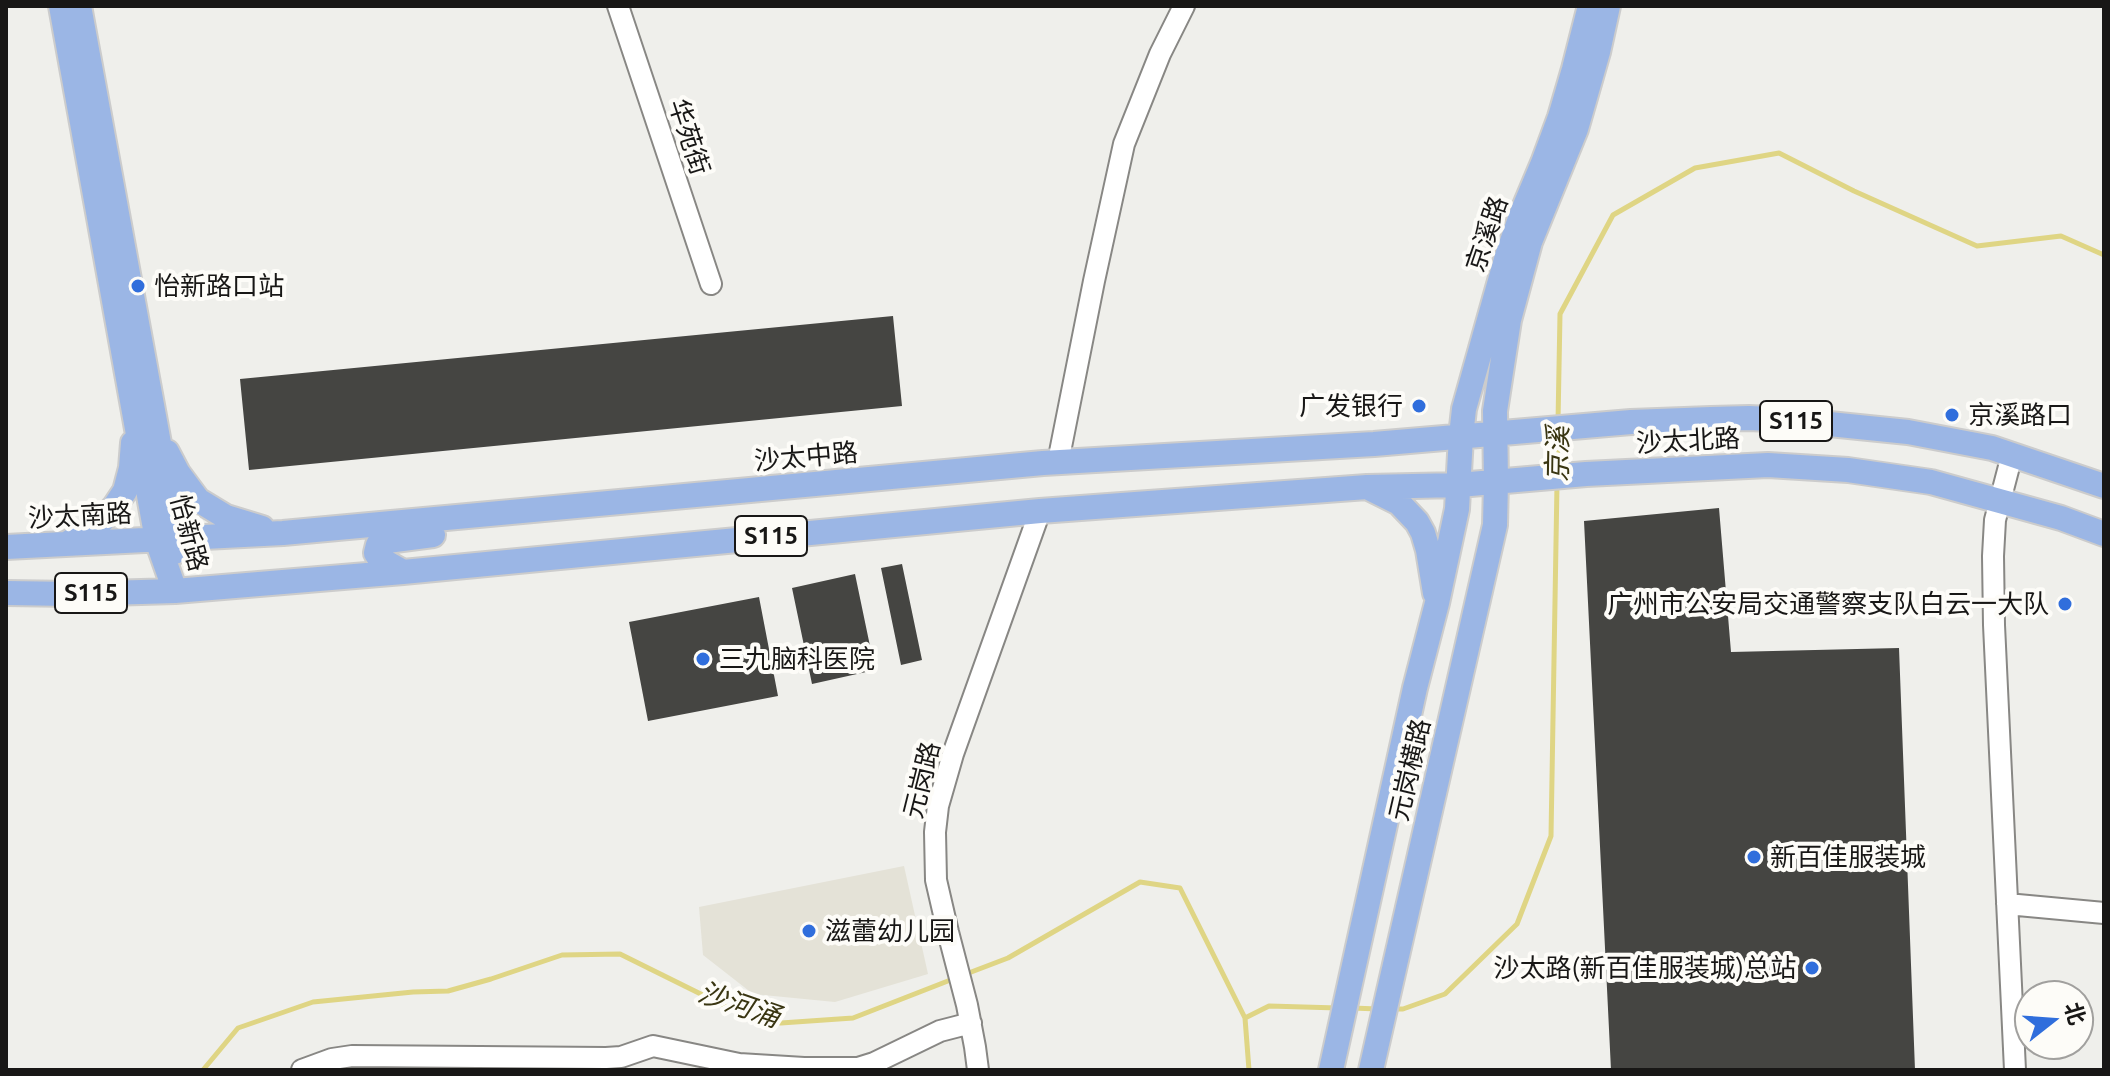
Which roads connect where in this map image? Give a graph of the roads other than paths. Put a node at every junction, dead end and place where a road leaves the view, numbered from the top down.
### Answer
1 (61, 6) edge
2 (79, 6) edge
3 (618, 6) edge
4 (1184, 6) edge
5 (1590, 6) edge
6 (1608, 6) edge
7 (711, 284) dead end
8 (145, 416) junction
9 (1495, 433) junction
10 (1461, 436) junction
11 (2012, 455) junction
12 (1058, 462) junction
13 (1496, 482) junction
14 (1459, 485) junction
15 (2104, 486) edge
16 (1367, 487) junction
17 (1998, 500) junction
18 (1040, 511) junction
19 (466, 516) junction
20 (283, 533) junction
21 (2104, 534) edge
22 (166, 539) junction
23 (48, 545) junction
24 (6, 547) edge
25 (403, 572) junction
26 (175, 591) junction
27 (6, 593) edge
28 (1437, 603) junction
29 (1415, 688) junction
30 (1445, 739) junction
31 (2007, 904) junction
32 (2104, 913) edge
33 (969, 1014) junction
34 (628, 1062) edge
35 (1332, 1065) edge
36 (1372, 1065) edge
37 (302, 1070) edge
38 (978, 1070) edge
39 (2015, 1070) edge

1 - 8 main road, 怡新路
2 - 8 main road, 怡新路
3 - 7 street, 华苑街
4 - 12 street
5 - 10 main road, 京溪路
6 - 9 main road, 京溪路
8 - 20 main road
8 - 22 main road, 怡新路
8 - 23 main road
9 - 10 main road, 沙太北路 / S115
9 - 11 main road, 沙太北路 / S115
9 - 13 main road, 京溪路
10 - 12 main road, 沙太中路 / S115
10 - 14 main road, 京溪路
11 - 15 main road, 沙太北路 / S115
11 - 17 street
12 - 19 main road, 沙太中路 / S115
13 - 14 main road, 沙太北路 / S115
13 - 17 main road, 沙太北路 / S115
13 - 30 main road, 元岗横路
14 - 16 main road, S115
14 - 28 main road, 元岗横路
16 - 18 main road, S115
16 - 28 main road
17 - 21 main road, 沙太北路 / S115
17 - 31 street
18 - 25 main road, S115
18 - 33 street, 元岗路
19 - 20 main road, 沙太中路 / S115
19 - 25 main road
20 - 22 main road, 沙太中路
22 - 23 main road, 沙太南路 / S115
22 - 26 main road, 怡新路
23 - 24 main road, 沙太南路 / S115
25 - 26 main road, S115
26 - 27 main road, S115
28 - 29 main road, 元岗横路
29 - 30 main road
29 - 35 main road, 元岗横路
30 - 36 main road, 元岗横路
31 - 32 street
31 - 39 street
33 - 34 street
33 - 38 street, 元岗路
34 - 37 street

